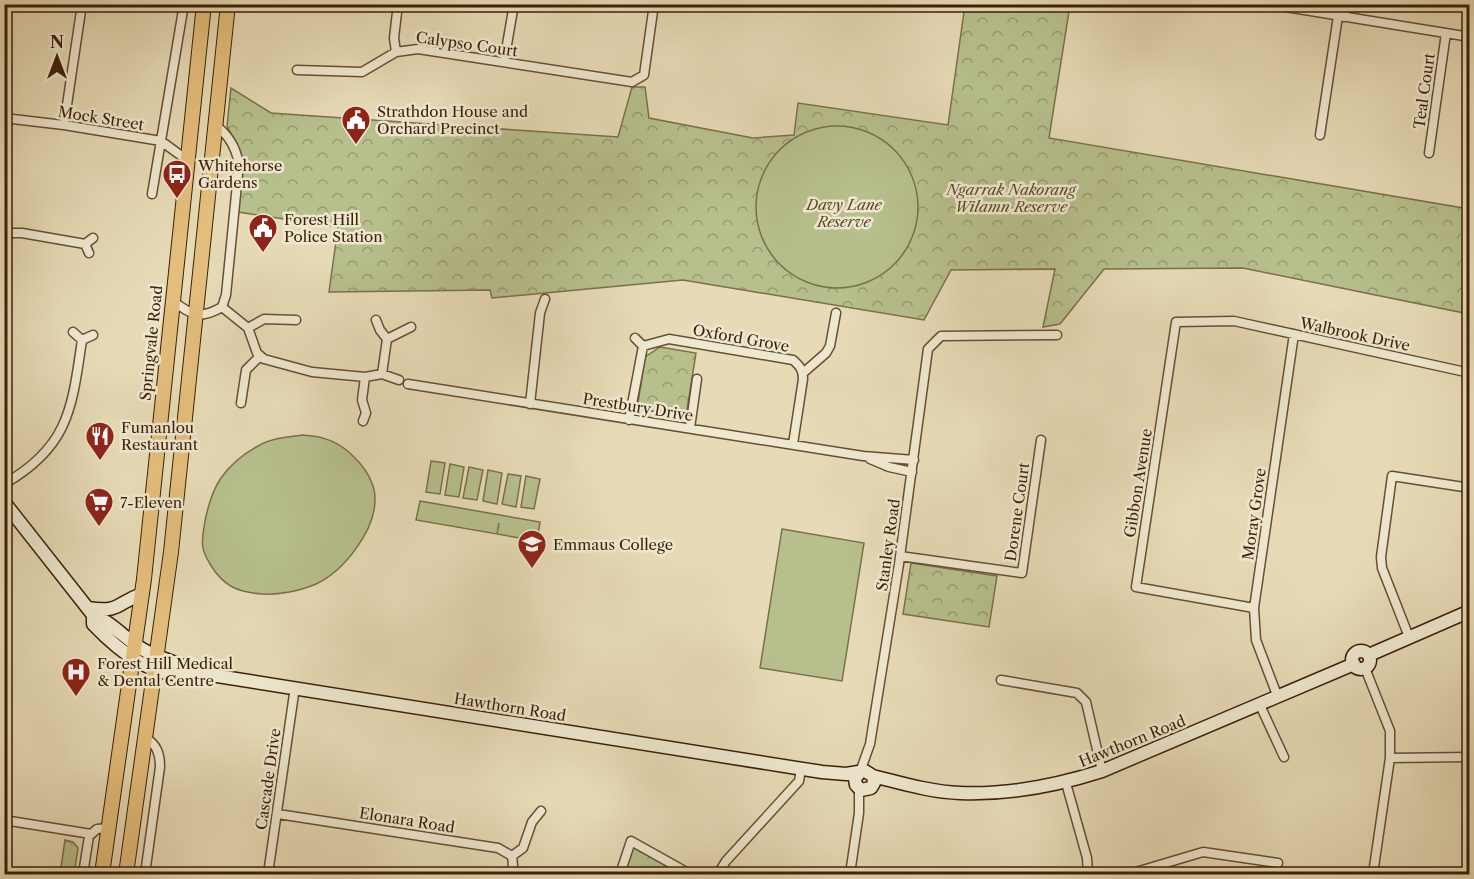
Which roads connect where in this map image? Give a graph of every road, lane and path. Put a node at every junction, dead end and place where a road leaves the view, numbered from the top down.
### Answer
1 (82, 4) edge
2 (184, 4) edge
3 (204, 4) edge
4 (228, 4) edge
5 (398, 4) edge
6 (514, 4) edge
7 (654, 4) edge
8 (1267, 4) edge
9 (1346, 4) edge
10 (1341, 17) junction
11 (1446, 33) junction
12 (1470, 37) edge
13 (396, 52) junction
14 (504, 62) junction
15 (297, 70) dead end
16 (4, 118) edge
17 (64, 125) junction
18 (215, 125) junction
19 (1320, 135) dead end
20 (161, 141) junction
21 (1429, 153) dead end
22 (187, 160) junction
23 (152, 194) dead end
24 (4, 233) edge
25 (93, 238) dead end
26 (85, 244) junction
27 (89, 253) dead end
28 (545, 299) dead end
29 (172, 301) junction
30 (222, 307) junction
31 (836, 313) dead end
32 (195, 315) junction
33 (296, 320) dead end
34 (376, 320) dead end
35 (1234, 321) joint
36 (411, 327) dead end
37 (248, 328) junction
38 (73, 332) dead end
39 (1294, 334) junction
40 (93, 335) dead end
41 (1057, 335) dead end
42 (635, 338) dead end
43 (387, 339) junction
44 (82, 340) junction
45 (643, 346) junction
46 (260, 356) junction
47 (803, 373) junction
48 (1470, 373) edge
49 (382, 374) junction
50 (365, 377) junction
51 (697, 379) dead end
52 (399, 380) dead end
53 (408, 384) dead end
54 (241, 403) dead end
55 (530, 404) junction
56 (629, 420) junction
57 (363, 421) dead end
58 (690, 428) junction
59 (1041, 440) dead end
60 (793, 444) junction
61 (864, 456) junction
62 (914, 460) junction
63 (912, 472) junction
64 (4, 484) edge
65 (1470, 488) edge
66 (4, 502) edge
67 (900, 556) junction
68 (142, 594) junction
69 (1254, 608) junction
70 (90, 611) junction
71 (1470, 611) edge
72 (1409, 637) junction
73 (134, 651) junction
74 (156, 663) junction
75 (1359, 666) junction
76 (1001, 680) dead end
77 (295, 687) junction
78 (1277, 695) junction
79 (1259, 703) junction
80 (146, 738) junction
81 (1470, 757) edge
82 (1284, 758) dead end
83 (1390, 758) junction
84 (801, 769) junction
85 (1102, 771) junction
86 (865, 781) junction
87 (1066, 783) junction
88 (541, 811) dead end
89 (278, 814) junction
90 (4, 820) edge
91 (109, 828) junction
92 (633, 830) dead end
93 (91, 834) junction
94 (631, 841) junction
95 (512, 856) junction
96 (1278, 863) dead end
97 (83, 874) edge
98 (102, 874) edge
99 (126, 874) edge
100 (145, 874) edge
101 (268, 874) edge
102 (510, 874) edge
103 (620, 874) edge
104 (690, 874) edge
105 (718, 874) edge
106 (850, 874) edge
107 (1088, 874) edge
108 (1129, 874) edge
109 (1373, 874) edge

1 - 17 street
2 - 20 street
3 - 22 highway, Springvale Road
4 - 18 highway
5 - 13 street
6 - 14 street
7 - 14 street, Calypso Court
8 - 10 street
9 - 10 street
10 - 11 street
10 - 19 street
11 - 12 street
11 - 21 street, Teal Court
13 - 14 street, Calypso Court
13 - 15 street, Calypso Court
16 - 17 street, Mock Street
17 - 20 street, Mock Street
18 - 30 street
18 - 32 highway
20 - 22 street, Mock Street
20 - 23 street
22 - 29 highway, Springvale Road
24 - 26 street
25 - 26 street
26 - 27 street
28 - 55 street
29 - 32 street
29 - 68 highway, Springvale Road
30 - 32 street
30 - 37 street
31 - 47 street
32 - 74 highway
33 - 37 street
34 - 43 street
35 - 39 street, Walbrook Drive
35 - 69 street, Gibbon Avenue
36 - 43 street
37 - 46 street
38 - 44 street
39 - 48 street, Walbrook Drive
39 - 69 street, Moray Grove
40 - 44 street
41 - 62 street, Stanley Road
42 - 45 street
43 - 49 street
44 - 64 street
45 - 47 street, Oxford Grove
45 - 56 street
46 - 50 street
46 - 54 street
47 - 60 street
49 - 50 street
49 - 52 street
50 - 57 street
51 - 58 street
53 - 55 street, Prestbury Drive
55 - 56 street, Prestbury Drive
56 - 58 street, Prestbury Drive
58 - 60 street, Prestbury Drive
59 - 67 street, Dorene Court
60 - 61 street, Prestbury Drive
61 - 62 street, Prestbury Drive
61 - 63 street, Prestbury Drive
62 - 63 street, Stanley Road
63 - 67 street, Stanley Road
65 - 72 street
66 - 70 main road, Hawthorn Road
67 - 86 street, Stanley Road
68 - 70 main road
68 - 73 highway, Springvale Road
69 - 78 street, Moray Grove
70 - 73 main road, Hawthorn Road
71 - 72 main road
72 - 75 main road, Hawthorn Road
73 - 74 main road, Hawthorn Road
73 - 91 highway, Springvale Road
74 - 77 main road, Hawthorn Road
74 - 80 highway
75 - 78 main road, Hawthorn Road
75 - 83 street
76 - 85 street
77 - 84 main road, Hawthorn Road
77 - 89 street, Cascade Drive
78 - 79 main road, Hawthorn Road
79 - 82 street
79 - 85 main road, Hawthorn Road
80 - 99 highway
80 - 100 street
81 - 83 street
83 - 109 street
84 - 86 main road, Hawthorn Road
84 - 105 street
85 - 87 main road, Hawthorn Road
86 - 87 main road, Hawthorn Road
86 - 106 street, Stanley Road
87 - 107 street
88 - 95 street
89 - 95 street, Elonara Road
89 - 101 street, Cascade Drive
90 - 93 street
91 - 93 street
91 - 98 highway, Springvale Road
92 - 94 street
93 - 97 street
94 - 103 street
94 - 104 street
95 - 102 street
96 - 108 street

